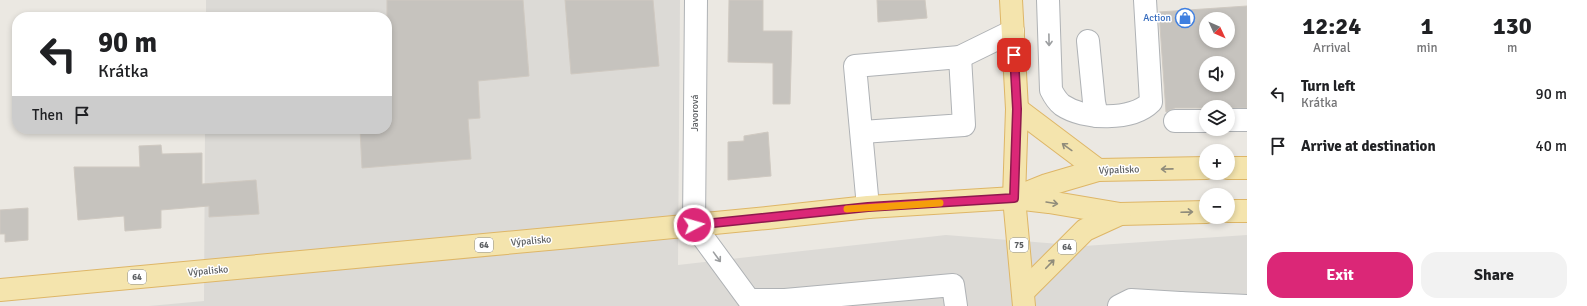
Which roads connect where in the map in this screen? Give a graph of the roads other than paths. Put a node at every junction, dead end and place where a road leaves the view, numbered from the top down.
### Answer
1 (696, 0) edge
2 (1011, 0) edge
3 (1048, 0) edge
4 (1146, 0) edge
5 (1013, 31) junction
6 (1088, 41) dead end
7 (960, 57) junction
8 (1017, 109) junction
9 (1097, 116) junction
10 (1235, 120) edge
11 (1247, 120) edge
12 (1175, 121) dead end
13 (1199, 121) edge
14 (862, 132) junction
15 (1199, 168) edge
16 (1235, 168) edge
17 (1247, 168) edge
18 (1098, 170) junction
19 (1014, 198) junction
20 (868, 207) junction
21 (1235, 211) edge
22 (1247, 211) edge
23 (1199, 212) edge
24 (1120, 214) junction
25 (694, 225) junction
26 (0, 290) edge
27 (1023, 299) edge
28 (792, 302) edge
29 (1180, 304) edge
30 (956, 306) edge
31 (1119, 306) edge
32 (1247, 306) edge

1 - 25 street, Javorová
2 - 5 main road
3 -> 9 street
4 - 9 street
5 - 7 street
5 - 8 main road
6 - 9 street
7 - 14 street
7 - 14 street
18 -> 8 main road
8 - 19 main road
10 - 11 street
12 - 13 street
14 - 20 street
15 -> 18 main road, Výpalisko / 64
16 - 17 main road
18 - 19 main road, Výpalisko / 64
19 - 20 main road, Výpalisko / 64
19 -> 24 main road, Výpalisko / 64
19 - 27 main road, 75
20 - 25 main road, Výpalisko / 64
21 - 22 main road
24 -> 23 main road, Výpalisko / 64
27 -> 24 main road, 64
25 - 26 main road, Výpalisko / 64
25 -> 28 street
28 - 30 street
29 - 31 street
29 - 32 street

